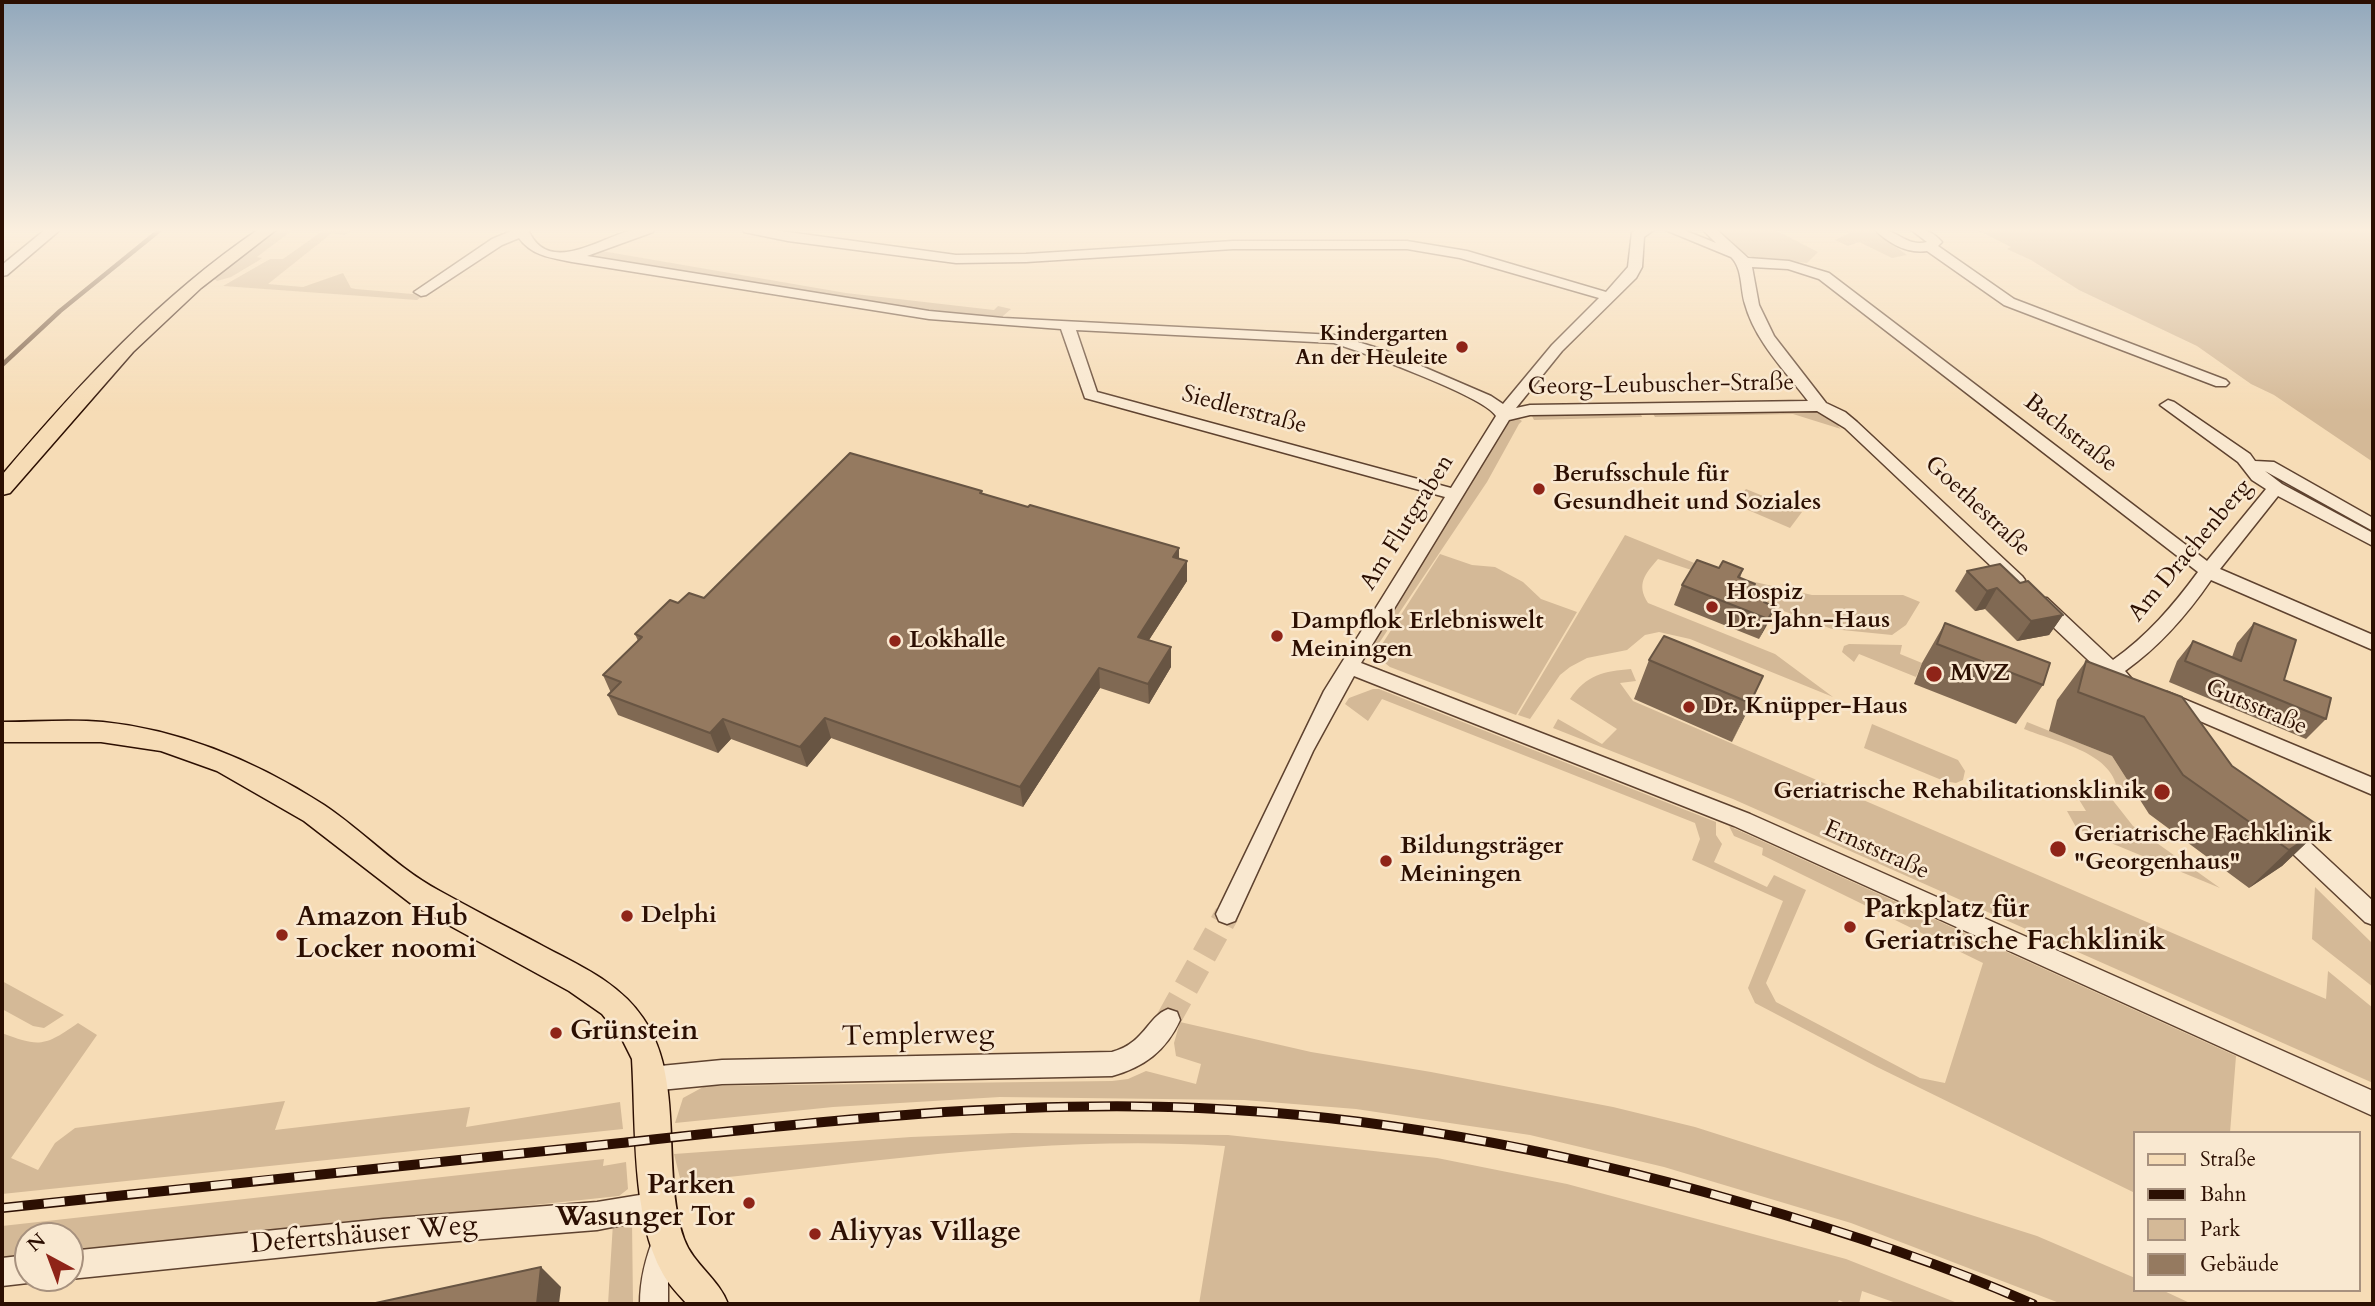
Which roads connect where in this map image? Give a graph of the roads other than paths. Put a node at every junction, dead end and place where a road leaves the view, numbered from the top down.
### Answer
1 (188, 290) edge
2 (424, 290) edge
3 (776, 290) edge
4 (1585, 290) edge
5 (1613, 290) edge
6 (1749, 290) edge
7 (1842, 290) edge
8 (1992, 290) edge
9 (421, 292) dead end
10 (1606, 296) junction
11 (1067, 324) junction
12 (2221, 383) dead end
13 (2168, 405) dead end
14 (1820, 406) junction
15 (1504, 416) junction
16 (2255, 471) junction
17 (2, 488) edge
18 (2276, 488) junction
19 (1456, 495) junction
20 (2373, 524) edge
21 (2373, 540) edge
22 (2207, 571) junction
23 (2373, 643) edge
24 (1349, 666) junction
25 (2115, 674) junction
26 (2160, 717) edge
27 (2, 732) edge
28 (2373, 788) edge
29 (2270, 819) edge
30 (1227, 914) tunnel mouth
31 (2373, 915) edge
32 (1168, 1020) tunnel mouth
33 (650, 1079) junction
34 (2373, 1104) edge
35 (658, 1206) junction
36 (667, 1241) junction
37 (84, 1264) edge
38 (654, 1304) edge
39 (710, 1304) edge

1 - 17 main road
2 - 9 street
3 - 11 street
4 - 10 street
5 - 10 street, Am Flutgraben
6 - 14 street, Goethestraße
7 - 22 street, Bachstraße
8 - 12 street
10 - 15 street, Am Flutgraben
11 - 15 street
11 - 19 street, Siedlerstraße
13 - 16 street, Am Drachenberg
14 - 15 street, Georg-Leubuscher-Straße
14 - 25 street, Goethestraße
15 - 19 street, Am Flutgraben
16 - 18 street, Am Drachenberg
16 - 20 street, Am Drachenberg
18 - 21 street, Am Drachenberg
18 - 22 street, Am Drachenberg
19 - 24 street, Am Flutgraben
22 - 23 street, Bachstraße
22 - 25 street, Am Drachenberg
24 - 30 street, Am Flutgraben
24 - 34 street, Ernststraße
25 - 26 street, Goethestraße
25 - 28 street, Gutsstraße
27 - 33 main road
29 - 31 street
32 - 33 street, Templerweg
33 - 35 main road
35 - 36 main road
35 - 37 street, Defertshäuser Weg
36 - 38 street
36 - 39 main road

